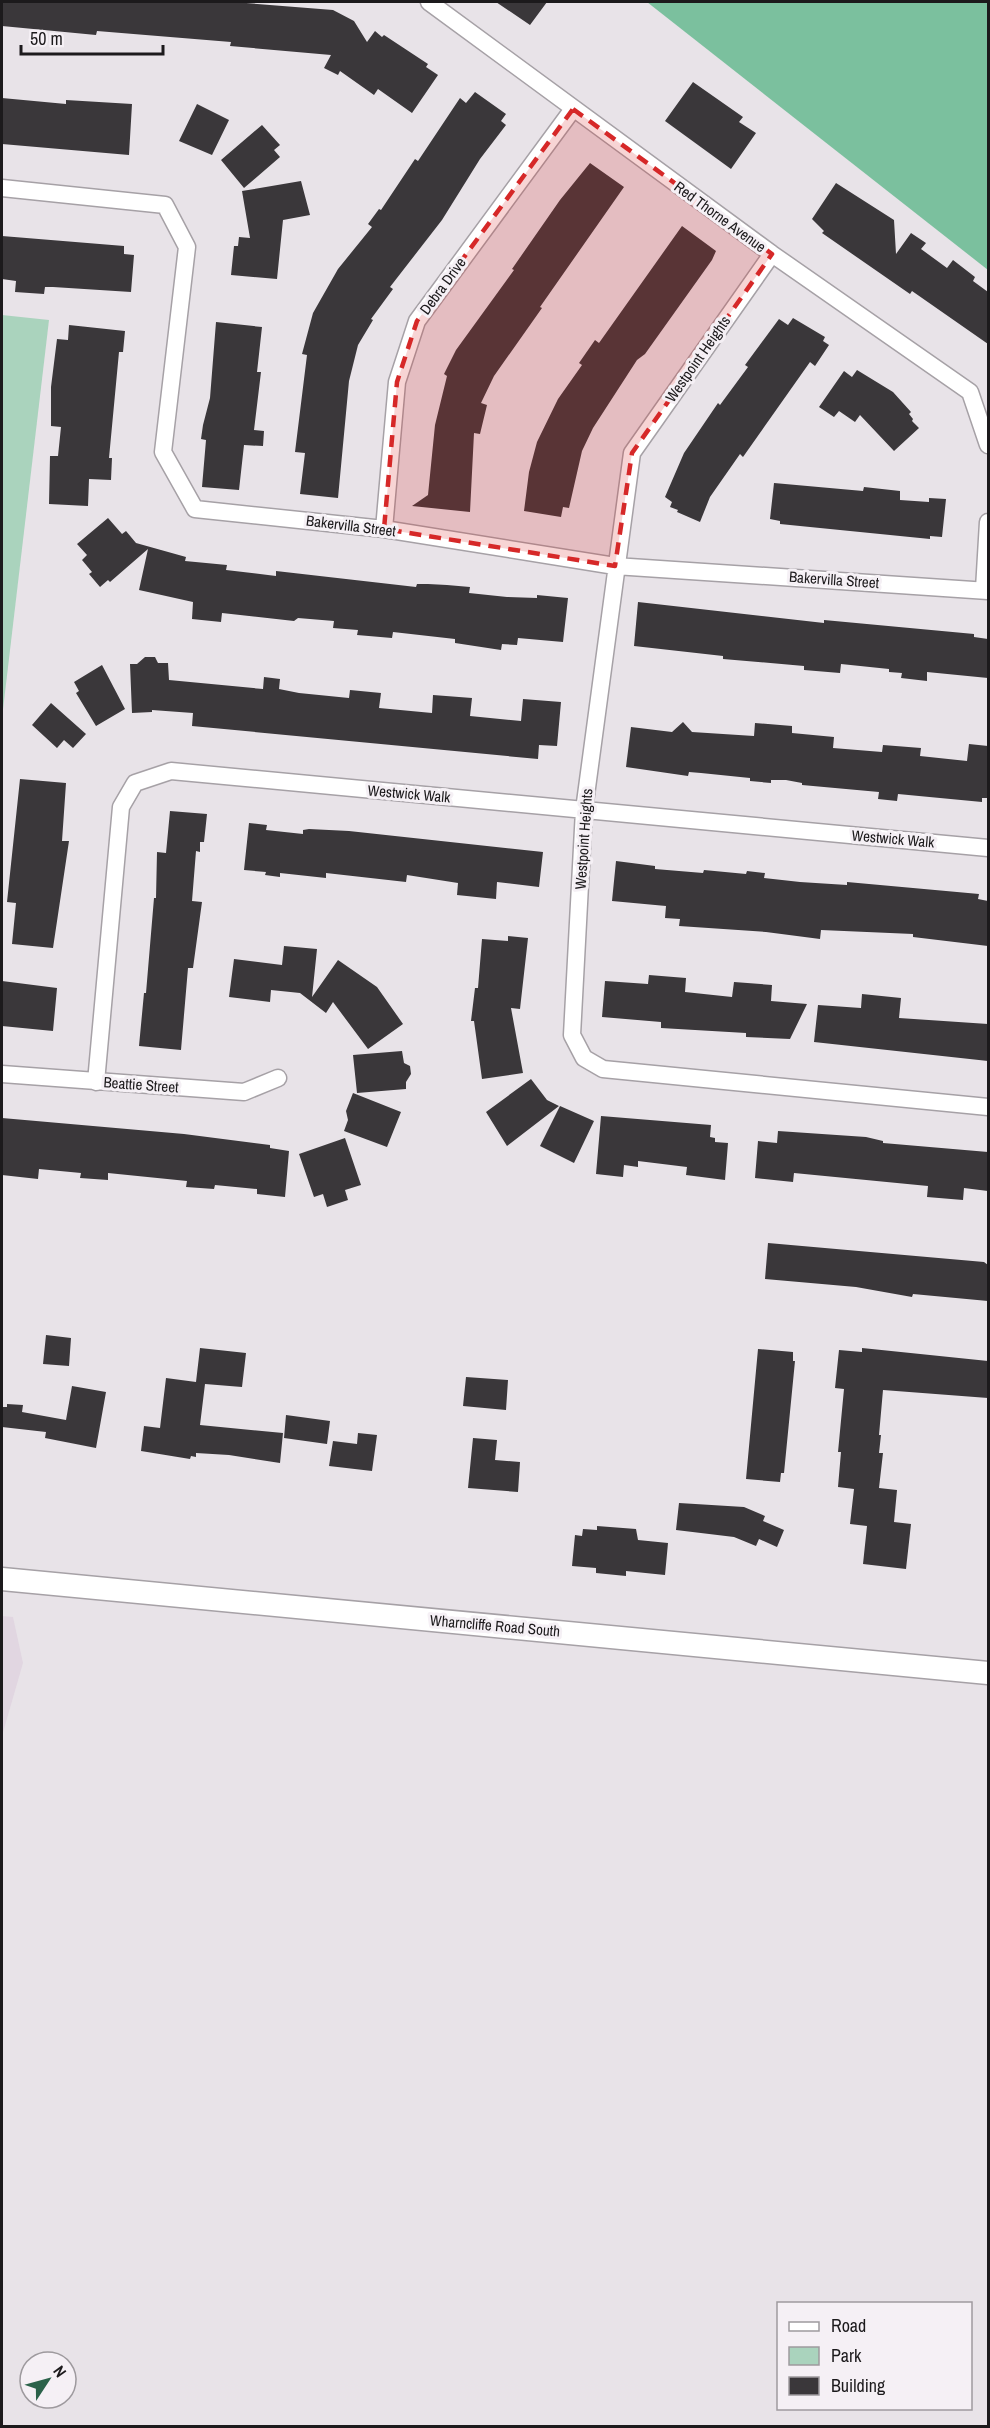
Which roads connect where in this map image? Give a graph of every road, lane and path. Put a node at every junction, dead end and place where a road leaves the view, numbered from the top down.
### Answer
1 (429, 2) edge
2 (573, 110) junction
3 (2, 188) edge
4 (772, 254) junction
5 (988, 446) edge
6 (988, 522) edge
7 (384, 529) junction
8 (615, 566) junction
9 (986, 590) edge
10 (584, 810) junction
11 (988, 848) edge
12 (2, 1074) edge
13 (278, 1078) dead end
14 (96, 1082) junction
15 (988, 1107) edge
16 (2, 1579) edge
17 (988, 1673) edge

1 - 2 street, Red Thorne Avenue
2 - 4 street, Red Thorne Avenue
2 - 7 street, Debra Drive
3 - 7 street, Bakervilla Street
4 - 5 street, Red Thorne Avenue
4 - 8 street, Westpoint Heights
6 - 9 street
7 - 8 street, Bakervilla Street
8 - 9 street, Bakervilla Street
8 - 10 street, Westpoint Heights
10 - 11 street, Westwick Walk
10 - 14 street, Westwick Walk
10 - 15 street, Westpoint Heights
12 - 14 street, Beattie Street
13 - 14 street, Beattie Street
16 - 17 main road, Wharncliffe Road South

